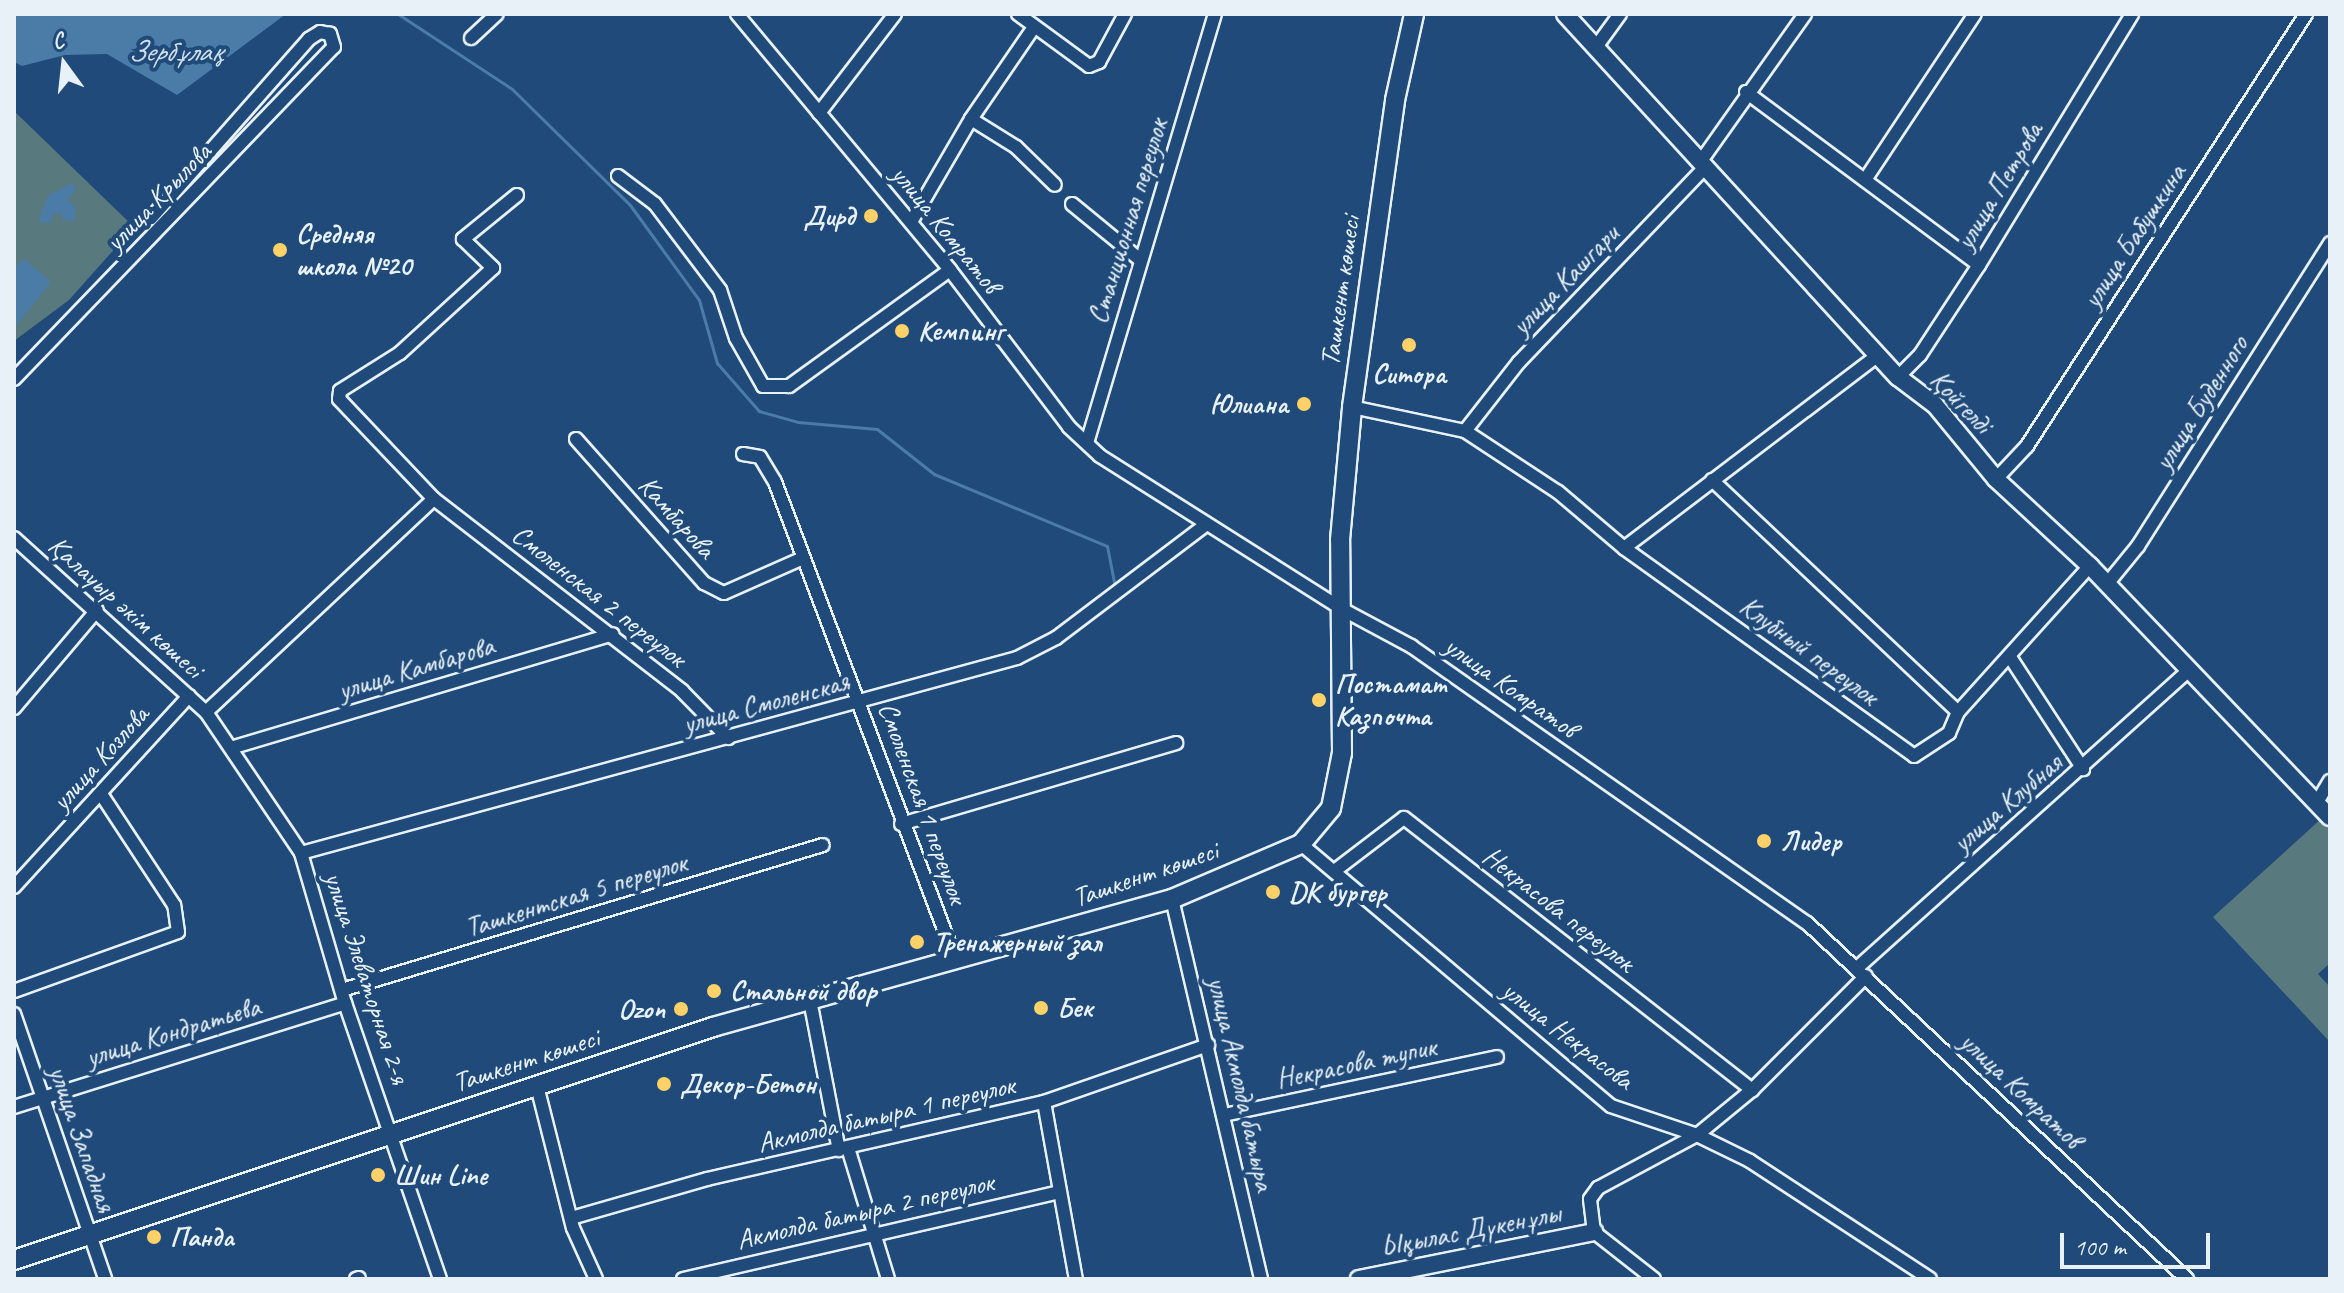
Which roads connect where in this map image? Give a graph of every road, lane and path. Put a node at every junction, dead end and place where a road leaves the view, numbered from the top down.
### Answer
1 (497, 14) edge
2 (737, 14) edge
3 (895, 14) edge
4 (1018, 14) edge
5 (1125, 14) edge
6 (1215, 14) edge
7 (1414, 14) edge
8 (1565, 14) edge
9 (1620, 14) edge
10 (1805, 14) edge
11 (1975, 14) edge
12 (2306, 14) edge
13 (2125, 16) edge
14 (1034, 27) junction
15 (471, 38) dead end
16 (1596, 47) junction
17 (1746, 92) junction
18 (819, 113) junction
19 (971, 119) junction
20 (1704, 164) junction
21 (618, 176) dead end
22 (1865, 180) junction
23 (1055, 185) dead end
24 (517, 195) dead end
25 (1072, 204) dead end
26 (151, 218) dead end
27 (911, 222) junction
28 (2330, 243) edge
29 (1139, 259) junction
30 (1979, 265) junction
31 (950, 270) junction
32 (1878, 355) junction
33 (1898, 377) junction
34 (14, 379) edge
35 (1352, 407) junction
36 (1465, 431) junction
37 (576, 439) dead end
38 (1087, 443) junction
39 (743, 454) dead end
40 (1996, 479) junction
41 (1712, 480) junction
42 (434, 499) junction
43 (1207, 524) junction
44 (15, 541) edge
45 (1624, 548) junction
46 (801, 559) junction
47 (2090, 566) junction
48 (2107, 584) junction
49 (1340, 608) junction
50 (97, 610) junction
51 (612, 634) junction
52 (2010, 657) junction
53 (2187, 672) junction
54 (189, 696) junction
55 (861, 702) junction
56 (14, 708) edge
57 (206, 712) junction
58 (1958, 712) junction
59 (728, 738) junction
60 (1176, 743) dead end
61 (234, 747) junction
62 (2083, 769) junction
63 (2330, 781) edge
64 (101, 794) junction
65 (2316, 804) junction
66 (2330, 817) edge
67 (901, 824) junction
68 (1301, 844) junction
69 (823, 845) dead end
70 (301, 853) junction
71 (1337, 869) junction
72 (14, 887) edge
73 (1172, 899) junction
74 (956, 961) junction
75 (1861, 972) junction
76 (14, 991) edge
77 (344, 997) junction
78 (810, 1000) junction
79 (14, 1014) edge
80 (1208, 1045) junction
81 (1497, 1057) dead end
82 (537, 1086) junction
83 (1752, 1090) junction
84 (42, 1098) junction
85 (1044, 1102) junction
86 (14, 1107) edge
87 (1224, 1115) junction
88 (392, 1132) junction
89 (1697, 1135) junction
90 (843, 1149) junction
91 (1059, 1192) junction
92 (571, 1218) junction
93 (878, 1232) junction
94 (1594, 1232) junction
95 (89, 1234) junction
96 (14, 1260) edge
97 (105, 1279) edge
98 (440, 1279) edge
99 (596, 1279) edge
100 (683, 1279) edge
101 (888, 1279) edge
102 (1076, 1279) edge
103 (1261, 1279) edge
104 (1359, 1279) edge
105 (1654, 1279) edge
106 (1930, 1279) edge
107 (2187, 1279) edge

1 - 15 street
2 - 18 street, улица Комратов
3 - 18 street
4 - 14 street
5 - 14 street
6 - 29 street, Станционная переулок
7 - 35 main road, Ташкент көшесі
8 - 16 street, Қойгелді
9 - 16 street
10 - 17 street, улица Кашгари
11 - 22 street
12 - 40 street, улица Бабушкина
13 - 30 street, улица Петрова
14 - 19 street
16 - 20 street, Қойгелді
17 - 20 street, улица Кашгари
17 - 22 street
18 - 27 street, улица Комратов
19 - 23 street
19 - 27 street
20 - 32 street, Қойгелді
20 - 36 street, улица Кашгари
21 - 31 street
22 - 30 street
24 - 42 street, Смоленская 2 переулок
25 - 29 street
26 - 34 street, улица Крылова
27 - 31 street, улица Комратов
28 - 48 street, улица Буденного
29 - 38 street, Станционная переулок
30 - 33 street, улица Петрова
31 - 38 street, улица Комратов
32 - 33 street, Қойгелді
32 - 41 street
33 - 40 street, Қойгелді
35 - 36 street, Клубный переулок
35 - 49 main road, Ташкент көшесі
36 - 45 street, Клубный переулок
37 - 46 street, Камбарова
38 - 43 street, улица Комратов
39 - 46 street, Смоленская 1 переулок
40 - 47 street, Қойгелді
41 - 45 street
41 - 58 street, Клубный переулок
42 - 51 street, Смоленская 2 переулок
42 - 57 street
43 - 49 street, улица Комратов
43 - 55 street, улица Смоленская
44 - 50 street, Қалауыр әкім көшесі
45 - 58 street, Клубный переулок
46 - 55 street, Смоленская 1 переулок
47 - 48 street, Қойгелді
47 - 52 street, Клубный переулок
48 - 53 street, Қойгелді
49 - 68 main road, Ташкент көшесі
49 - 75 street, улица Комратов
50 - 54 street, Қалауыр әкім көшесі
50 - 56 street
51 - 59 street, Смоленская 2 переулок
51 - 61 street, улица Камбарова
52 - 58 street, Клубный переулок
52 - 62 street
53 - 62 street, улица Клубная
53 - 65 street, Қойгелді
54 - 57 street, Қалауыр әкім көшесі
54 - 64 street, улица Козлова
55 - 59 street, улица Смоленская
55 - 67 street, Смоленская 1 переулок
57 - 61 street, улица Элеваторная 2-я
59 - 70 street, улица Смоленская
60 - 67 street
61 - 70 street, улица Элеваторная 2-я
62 - 75 street, улица Клубная
63 - 65 street
64 - 72 street, улица Козлова
64 - 76 street
65 - 66 street, Қойгелді
67 - 74 street, Смоленская 1 переулок
68 - 71 street, улица Некрасова
68 - 73 main road, Ташкент көшесі
69 - 77 street, Ташкентская 5 переулок
70 - 77 street, улица Элеваторная 2-я
71 - 83 street, Некрасова переулок
71 - 89 street, улица Некрасова
73 - 74 main road, Ташкент көшесі
73 - 80 street, улица Акмолда батыра
74 - 78 main road, Ташкент көшесі
75 - 83 street, улица Клубная
75 - 107 street, улица Комратов
77 - 84 street, улица Кондратьева
77 - 88 street, улица Элеваторная 2-я
78 - 82 main road, Ташкент көшесі
78 - 90 street
79 - 84 street, улица Западная
80 - 85 street, Акмолда батыра 1 переулок
80 - 87 street, улица Акмолда батыра
81 - 87 street, Некрасова тупик
82 - 88 main road, Ташкент көшесі
82 - 92 street
83 - 89 street, улица Клубная
84 - 86 street, улица Кондратьева
84 - 95 street, улица Западная
85 - 90 street, Акмолда батыра 1 переулок
85 - 91 street
87 - 103 street, улица Акмолда батыра
88 - 95 main road, Ташкент көшесі
88 - 98 street, улица Элеваторная 2-я
89 - 94 street, улица Клубная
89 - 106 street, улица Некрасова
90 - 92 street, Акмолда батыра 1 переулок
90 - 93 street
91 - 93 street, Акмолда батыра 2 переулок
91 - 102 street
92 - 99 street
93 - 100 street, Акмолда батыра 2 переулок
93 - 101 street
94 - 104 street, Ықылас Дүкенұлы
94 - 105 street
95 - 96 main road, Ташкент көшесі
95 - 97 street, улица Западная

